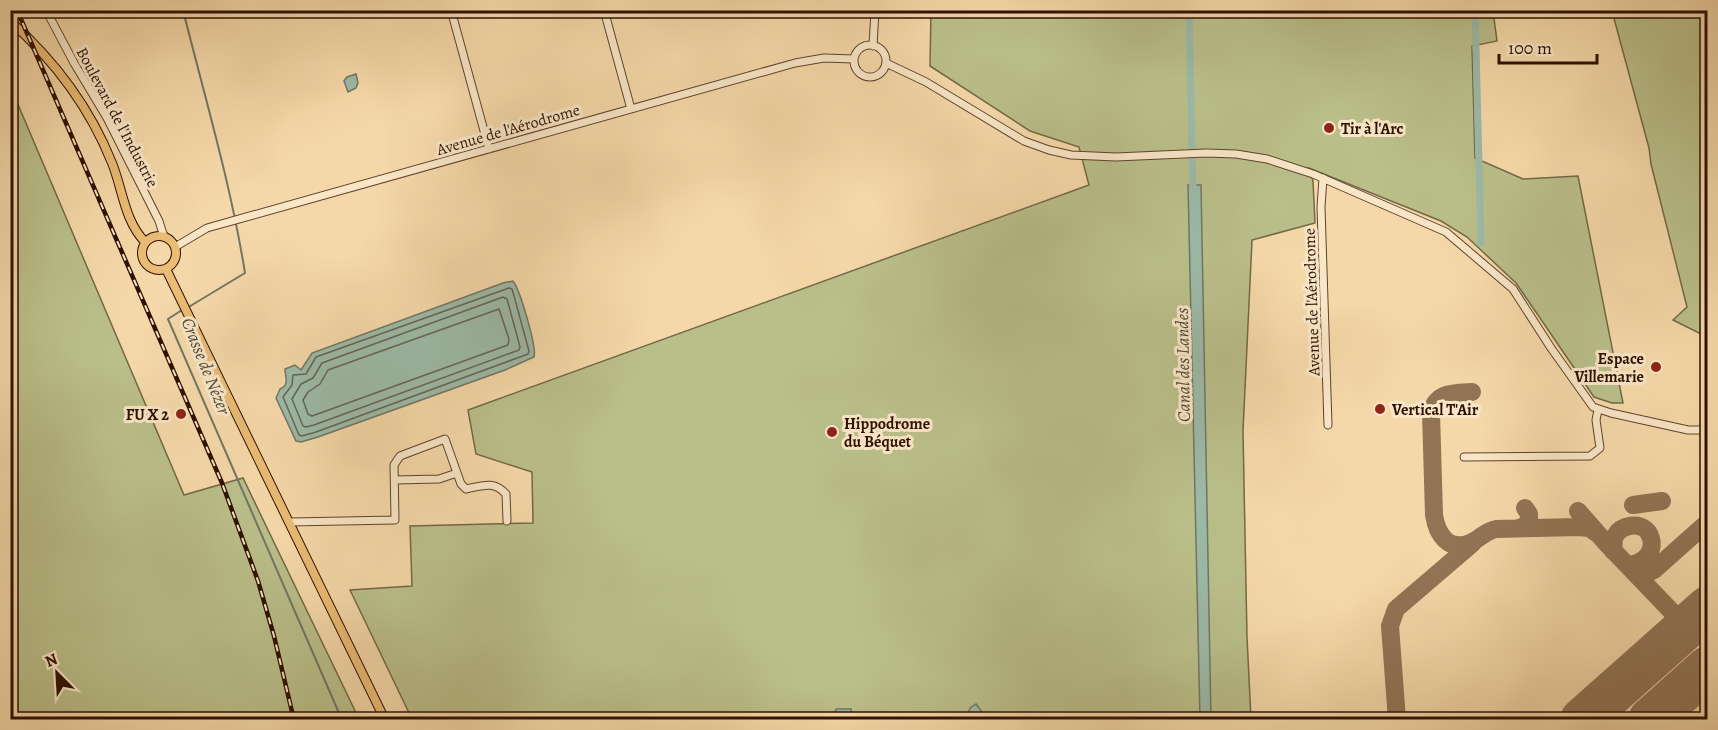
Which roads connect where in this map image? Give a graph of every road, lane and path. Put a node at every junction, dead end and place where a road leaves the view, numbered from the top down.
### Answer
1 (46, 10) edge
2 (451, 10) edge
3 (604, 10) edge
4 (875, 10) edge
5 (10, 21) edge
6 (873, 45) junction
7 (854, 59) junction
8 (886, 63) junction
9 (631, 109) junction
10 (489, 149) junction
11 (1323, 178) junction
12 (164, 237) junction
13 (145, 242) junction
14 (175, 247) junction
15 (166, 269) junction
16 (1598, 410) junction
17 (1328, 425) dead end
18 (1707, 428) edge
19 (1464, 458) dead end
20 (457, 473) junction
21 (395, 480) junction
22 (507, 521) dead end
23 (290, 522) junction
24 (385, 720) edge

1 - 12 street, Boulevard de l'Industrie
2 - 10 street
3 - 9 street
4 - 6 street
5 - 13 main road
6 - 7 street
6 - 8 street
7 - 8 street
7 - 9 street, Avenue de l'Aérodrome
8 - 11 street
9 - 10 street, Avenue de l'Aérodrome
10 - 14 street, Avenue de l'Aérodrome
11 - 16 street
11 - 17 street, Avenue de l'Aérodrome
12 - 13 main road
12 - 14 main road
13 - 15 main road
14 - 15 main road
15 - 23 main road
16 - 18 street
16 - 19 street
20 - 21 street
20 - 21 street
20 - 22 street
21 - 23 street
23 - 24 main road

